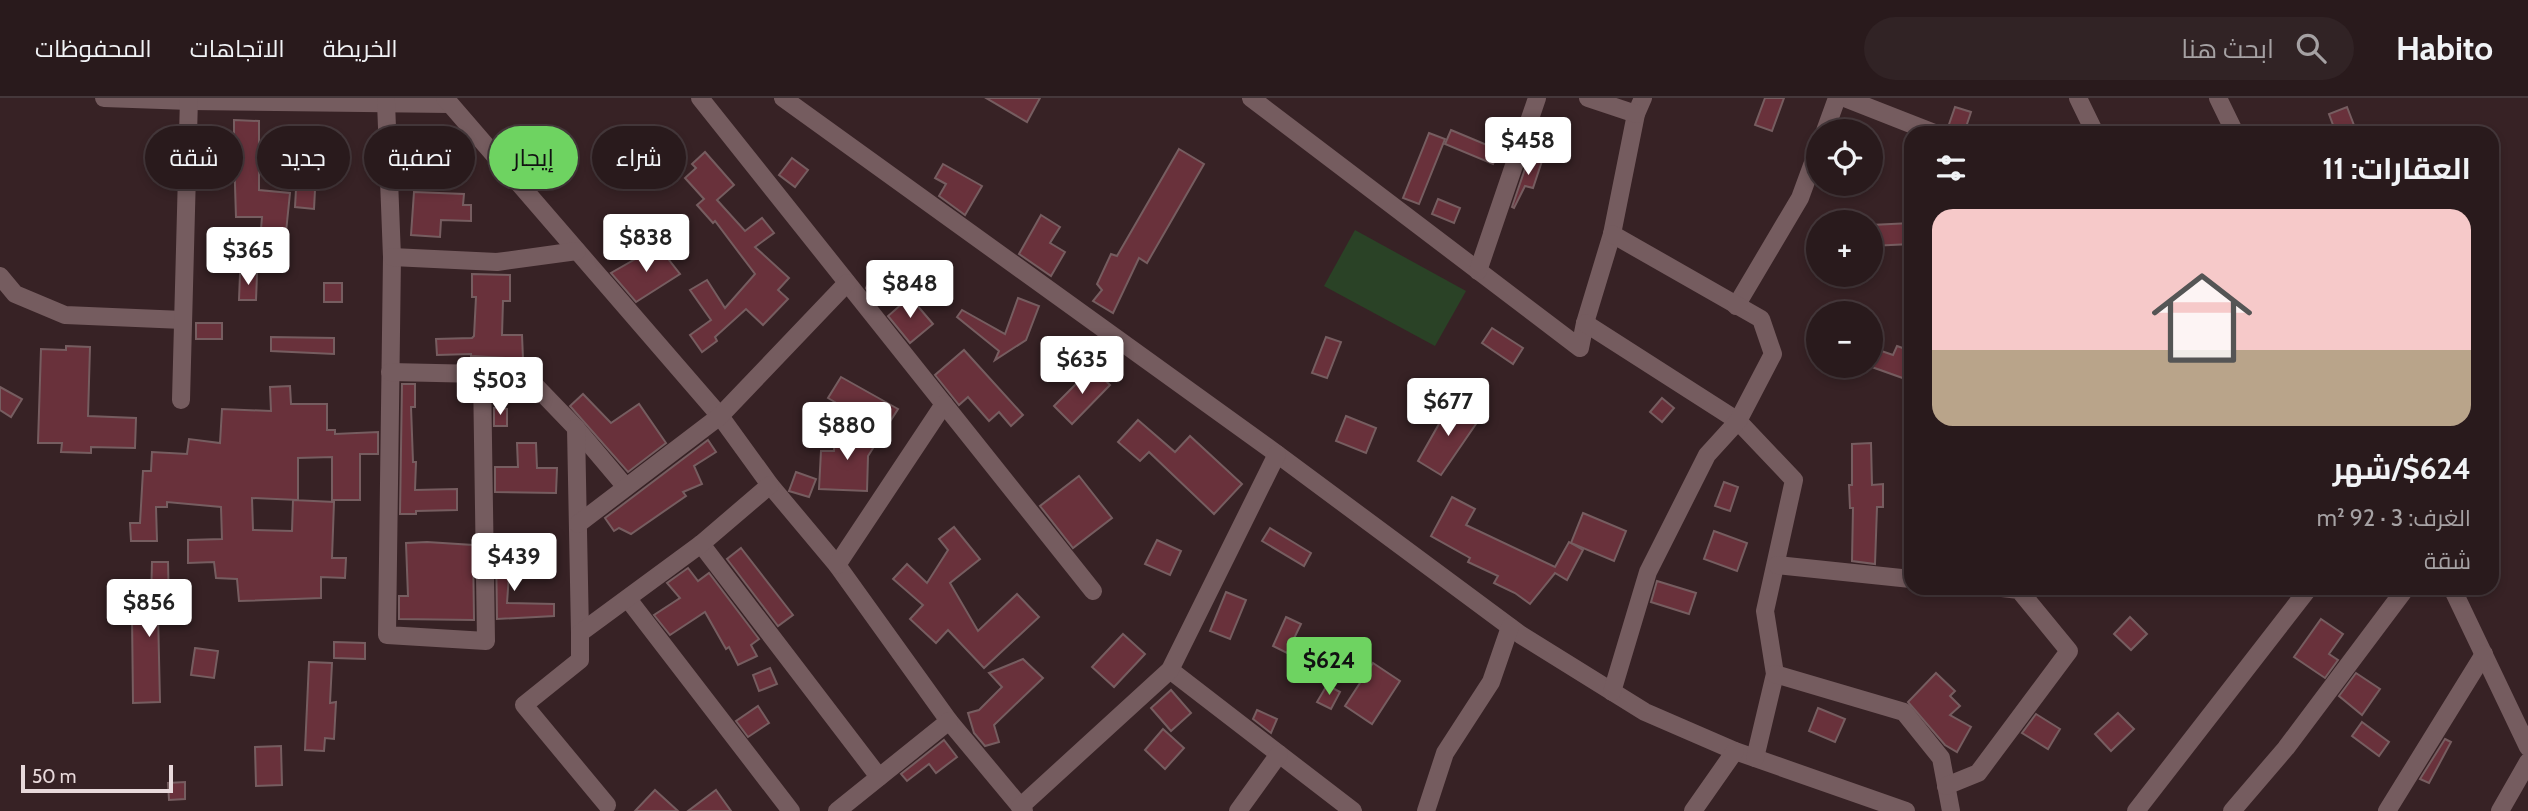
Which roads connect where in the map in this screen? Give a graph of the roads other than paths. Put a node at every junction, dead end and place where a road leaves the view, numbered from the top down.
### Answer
1 (104, 98) edge
2 (700, 98) edge
3 (783, 98) edge
4 (1251, 98) edge
5 (1537, 98) edge
6 (1588, 98) edge
7 (1837, 98) edge
8 (1845, 98) edge
9 (2078, 98) edge
10 (2218, 98) edge
11 (189, 100) edge
12 (448, 101) edge
13 (386, 102) junction
14 (1640, 106) edge
15 (1829, 119) edge
16 (1916, 126) edge
17 (2092, 126) edge
18 (2232, 126) edge
19 (1806, 182) edge
20 (1612, 234) junction
21 (578, 251) junction
22 (392, 257) junction
23 (1478, 271) junction
24 (0, 276) edge
25 (847, 283) junction
26 (1736, 306) junction
27 (183, 320) junction
28 (1585, 323) junction
29 (390, 372) junction
30 (482, 374) junction
31 (181, 400) dead end
32 (944, 404) junction
33 (720, 416) junction
34 (1738, 421) junction
35 (576, 428) junction
36 (1277, 454) junction
37 (770, 485) junction
38 (625, 486) junction
39 (578, 524) junction
40 (701, 544) junction
41 (837, 565) junction
42 (1777, 565) junction
43 (1904, 578) edge
44 (1093, 592) dead end
45 (2023, 595) edge
46 (2304, 595) edge
47 (2401, 595) edge
48 (2455, 595) edge
49 (628, 598) junction
50 (1510, 627) junction
51 (580, 633) junction
52 (2484, 654) junction
53 (1170, 670) junction
54 (1775, 674) junction
55 (1612, 692) junction
56 (948, 720) junction
57 (2528, 747) edge
58 (1735, 751) junction
59 (1279, 754) junction
60 (1755, 758) junction
61 (2528, 762) edge
62 (879, 777) junction
63 (1946, 786) junction
64 (607, 805) dead end
65 (1022, 809) edge
66 (1351, 810) edge
67 (792, 811) edge
68 (838, 811) edge
69 (1238, 811) edge
70 (1426, 811) edge
71 (1693, 811) edge
72 (1906, 811) edge
73 (1951, 811) edge
74 (2136, 811) edge
75 (2232, 811) edge
76 (2387, 811) edge
77 (2500, 811) edge

1 - 11 street
2 - 25 street
3 - 36 street
4 - 23 street
5 - 23 street
6 - 14 street
7 - 15 street
8 - 16 street
9 - 17 street
10 - 18 street
11 - 13 street
11 - 27 street
12 - 13 street
12 - 21 street
13 - 22 street
14 - 20 street
19 - 26 street
20 - 26 street
20 - 28 street
21 - 22 street
21 - 33 street
22 - 29 street
23 - 28 street
24 - 27 street
25 - 32 street
25 - 33 street
26 - 34 street
27 - 31 street
28 - 34 street
29 - 30 street
29 - 30 street
30 - 35 street
32 - 41 street
32 - 44 street
33 - 37 street
33 - 38 street
34 - 42 street
34 - 55 street
35 - 38 street
35 - 39 street
36 - 50 street
36 - 53 street
37 - 40 street
37 - 41 street
38 - 39 street
39 - 51 street
40 - 49 street
40 - 62 street
41 - 56 street
42 - 43 street
42 - 54 street
45 - 63 street
46 - 74 street
47 - 75 street
48 - 52 street
49 - 51 street
49 - 67 street
50 - 55 street
50 - 70 street
51 - 64 street
52 - 57 street
52 - 76 street
53 - 59 street
53 - 65 street
54 - 60 street
54 - 63 street
55 - 58 street
56 - 62 street
56 - 65 street
58 - 60 street
58 - 71 street
59 - 66 street
59 - 69 street
60 - 72 street
61 - 77 street
62 - 68 street
63 - 73 street

